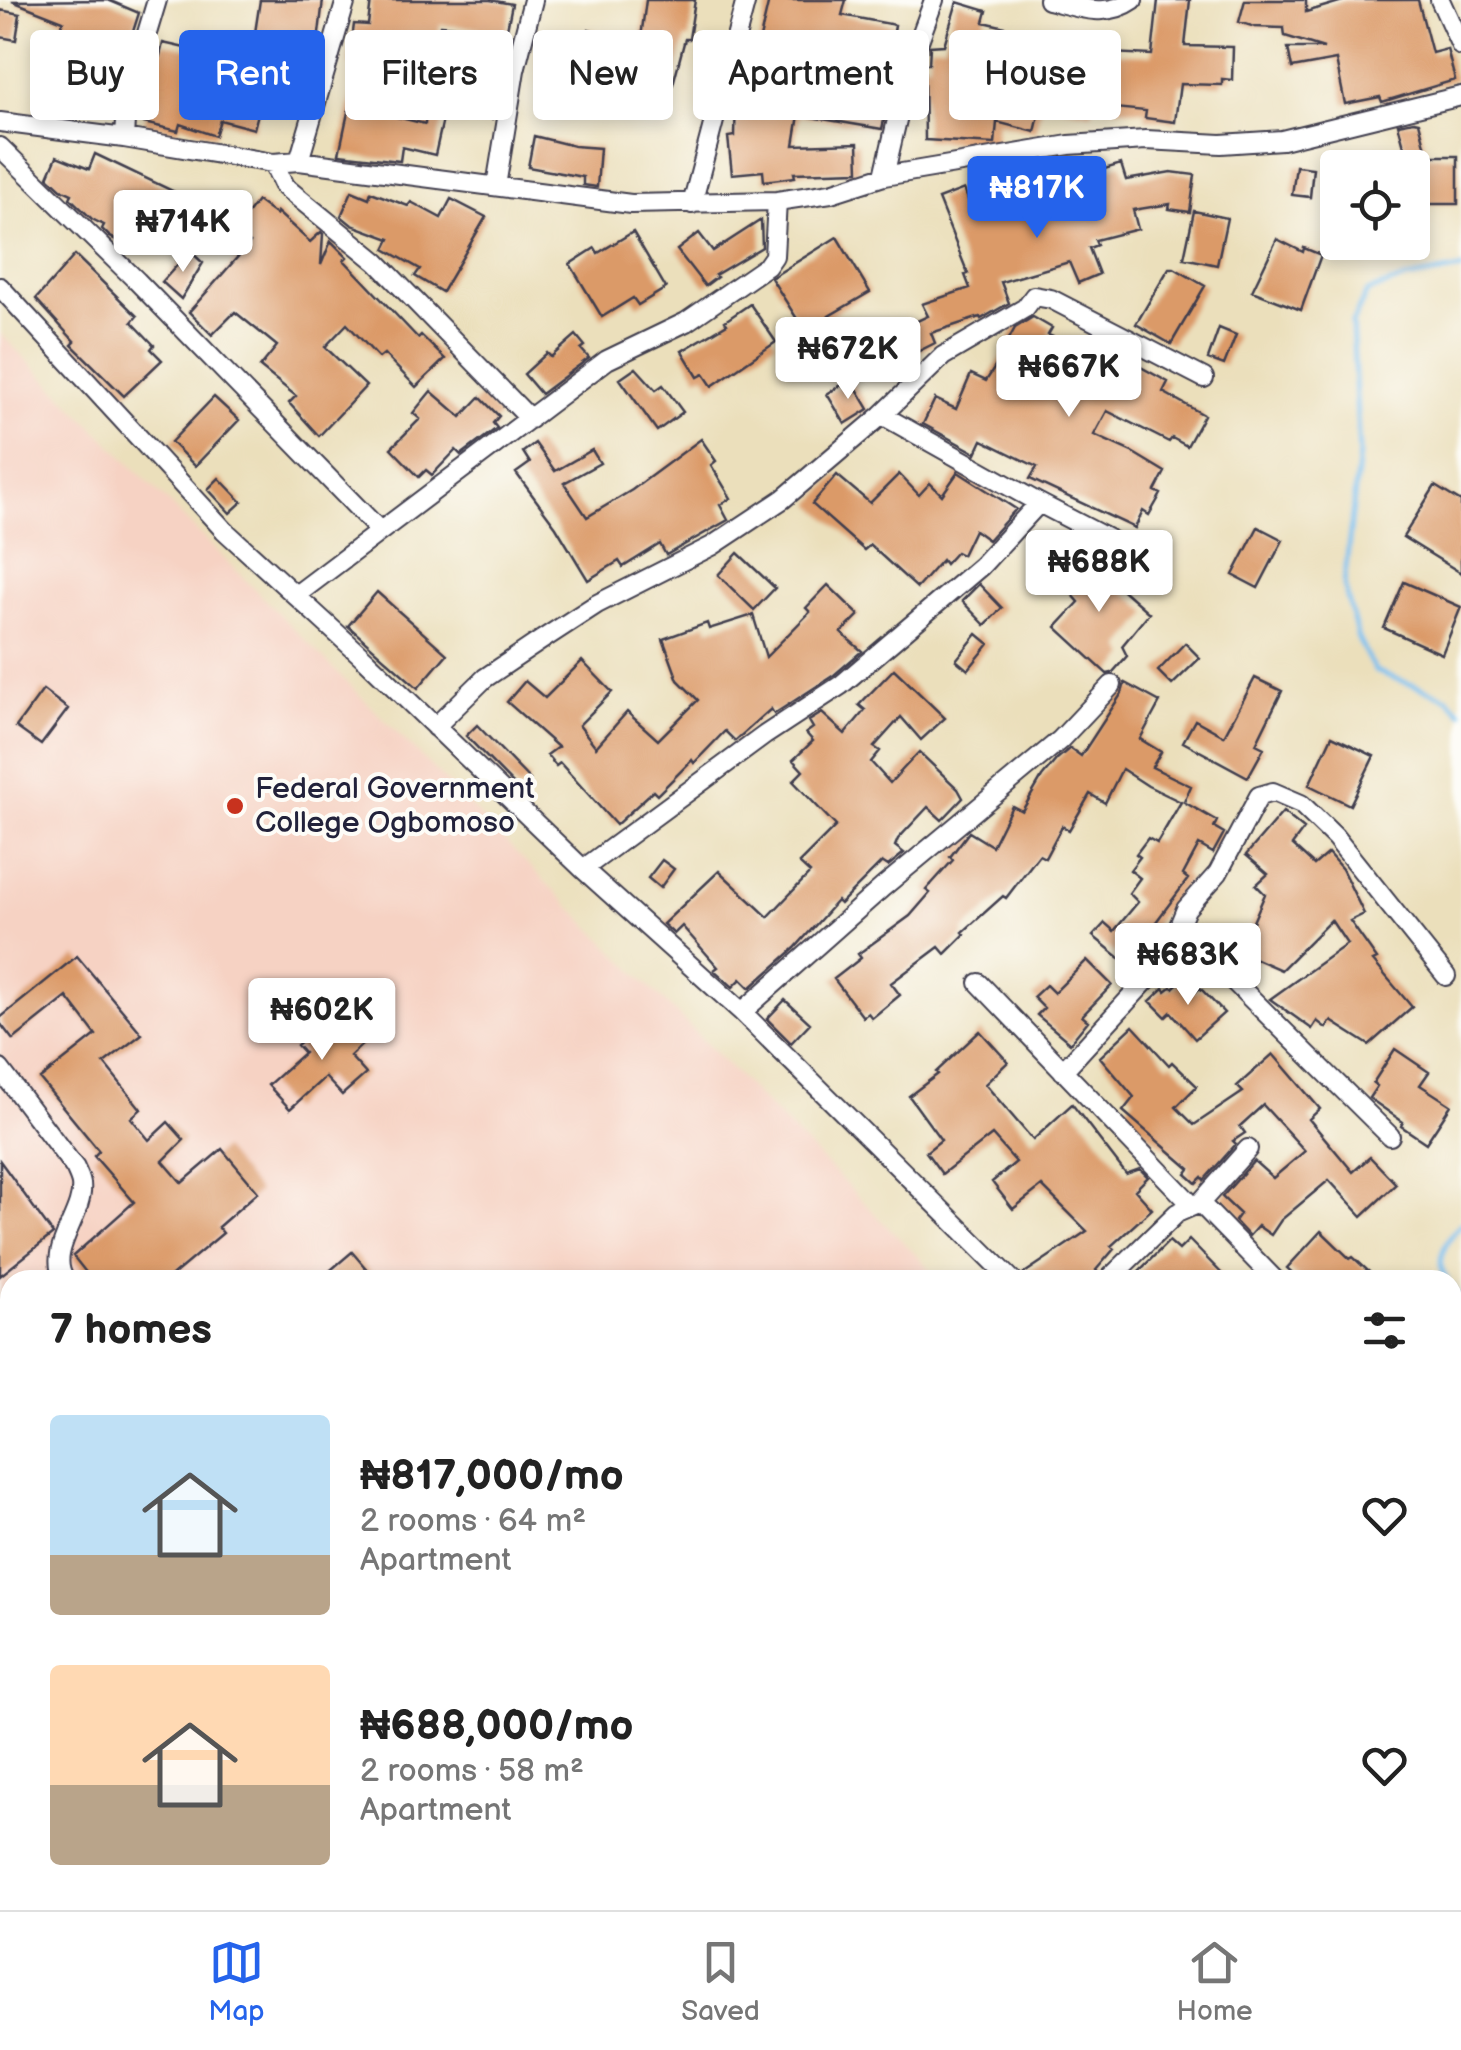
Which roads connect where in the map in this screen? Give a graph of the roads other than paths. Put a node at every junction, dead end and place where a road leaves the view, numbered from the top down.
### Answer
1 (157, 0) edge
2 (346, 0) edge
3 (533, 0) edge
4 (746, 0) edge
5 (934, 0) edge
6 (1048, 0) edge
7 (1133, 0) edge
8 (1440, 0) edge
9 (1461, 46) edge
10 (1461, 96) edge
11 (0, 122) edge
12 (124, 138) junction
13 (0, 147) edge
14 (299, 161) junction
15 (273, 163) junction
16 (884, 176) junction
17 (496, 186) junction
18 (777, 201) junction
19 (692, 204) junction
20 (0, 287) edge
21 (1204, 378) dead end
22 (882, 414) junction
23 (530, 419) junction
24 (1039, 503) junction
25 (379, 530) junction
26 (1148, 560) dead end
27 (296, 595) junction
28 (1112, 685) dead end
29 (435, 727) junction
30 (583, 869) junction
31 (1180, 928) junction
32 (1446, 976) dead end
33 (979, 983) dead end
34 (742, 1012) junction
35 (0, 1070) edge
36 (1063, 1071) junction
37 (1390, 1136) dead end
38 (1248, 1149) dead end
39 (1196, 1204) junction
40 (60, 1270) edge
41 (1002, 1270) edge
42 (1118, 1270) edge
43 (1265, 1270) edge

1 - 12 street
2 - 14 street
3 - 17 street
4 - 19 street
5 - 16 street
6 - 7 street
8 - 9 street
10 - 16 street
11 - 12 street
12 - 15 street
13 - 25 street
14 - 15 street
14 - 17 street
15 - 23 street
16 - 18 street
17 - 19 street
18 - 19 street
18 - 23 street
20 - 27 street
21 - 22 street
22 - 24 street
22 - 29 street
23 - 25 street
24 - 26 street
24 - 30 street
25 - 27 street
27 - 29 street
28 - 34 street
29 - 30 street
30 - 34 street
31 - 32 street
31 - 36 street
31 - 37 street
33 - 36 street
34 - 41 street
35 - 40 street
36 - 39 street
38 - 39 street
39 - 42 street
39 - 43 street

